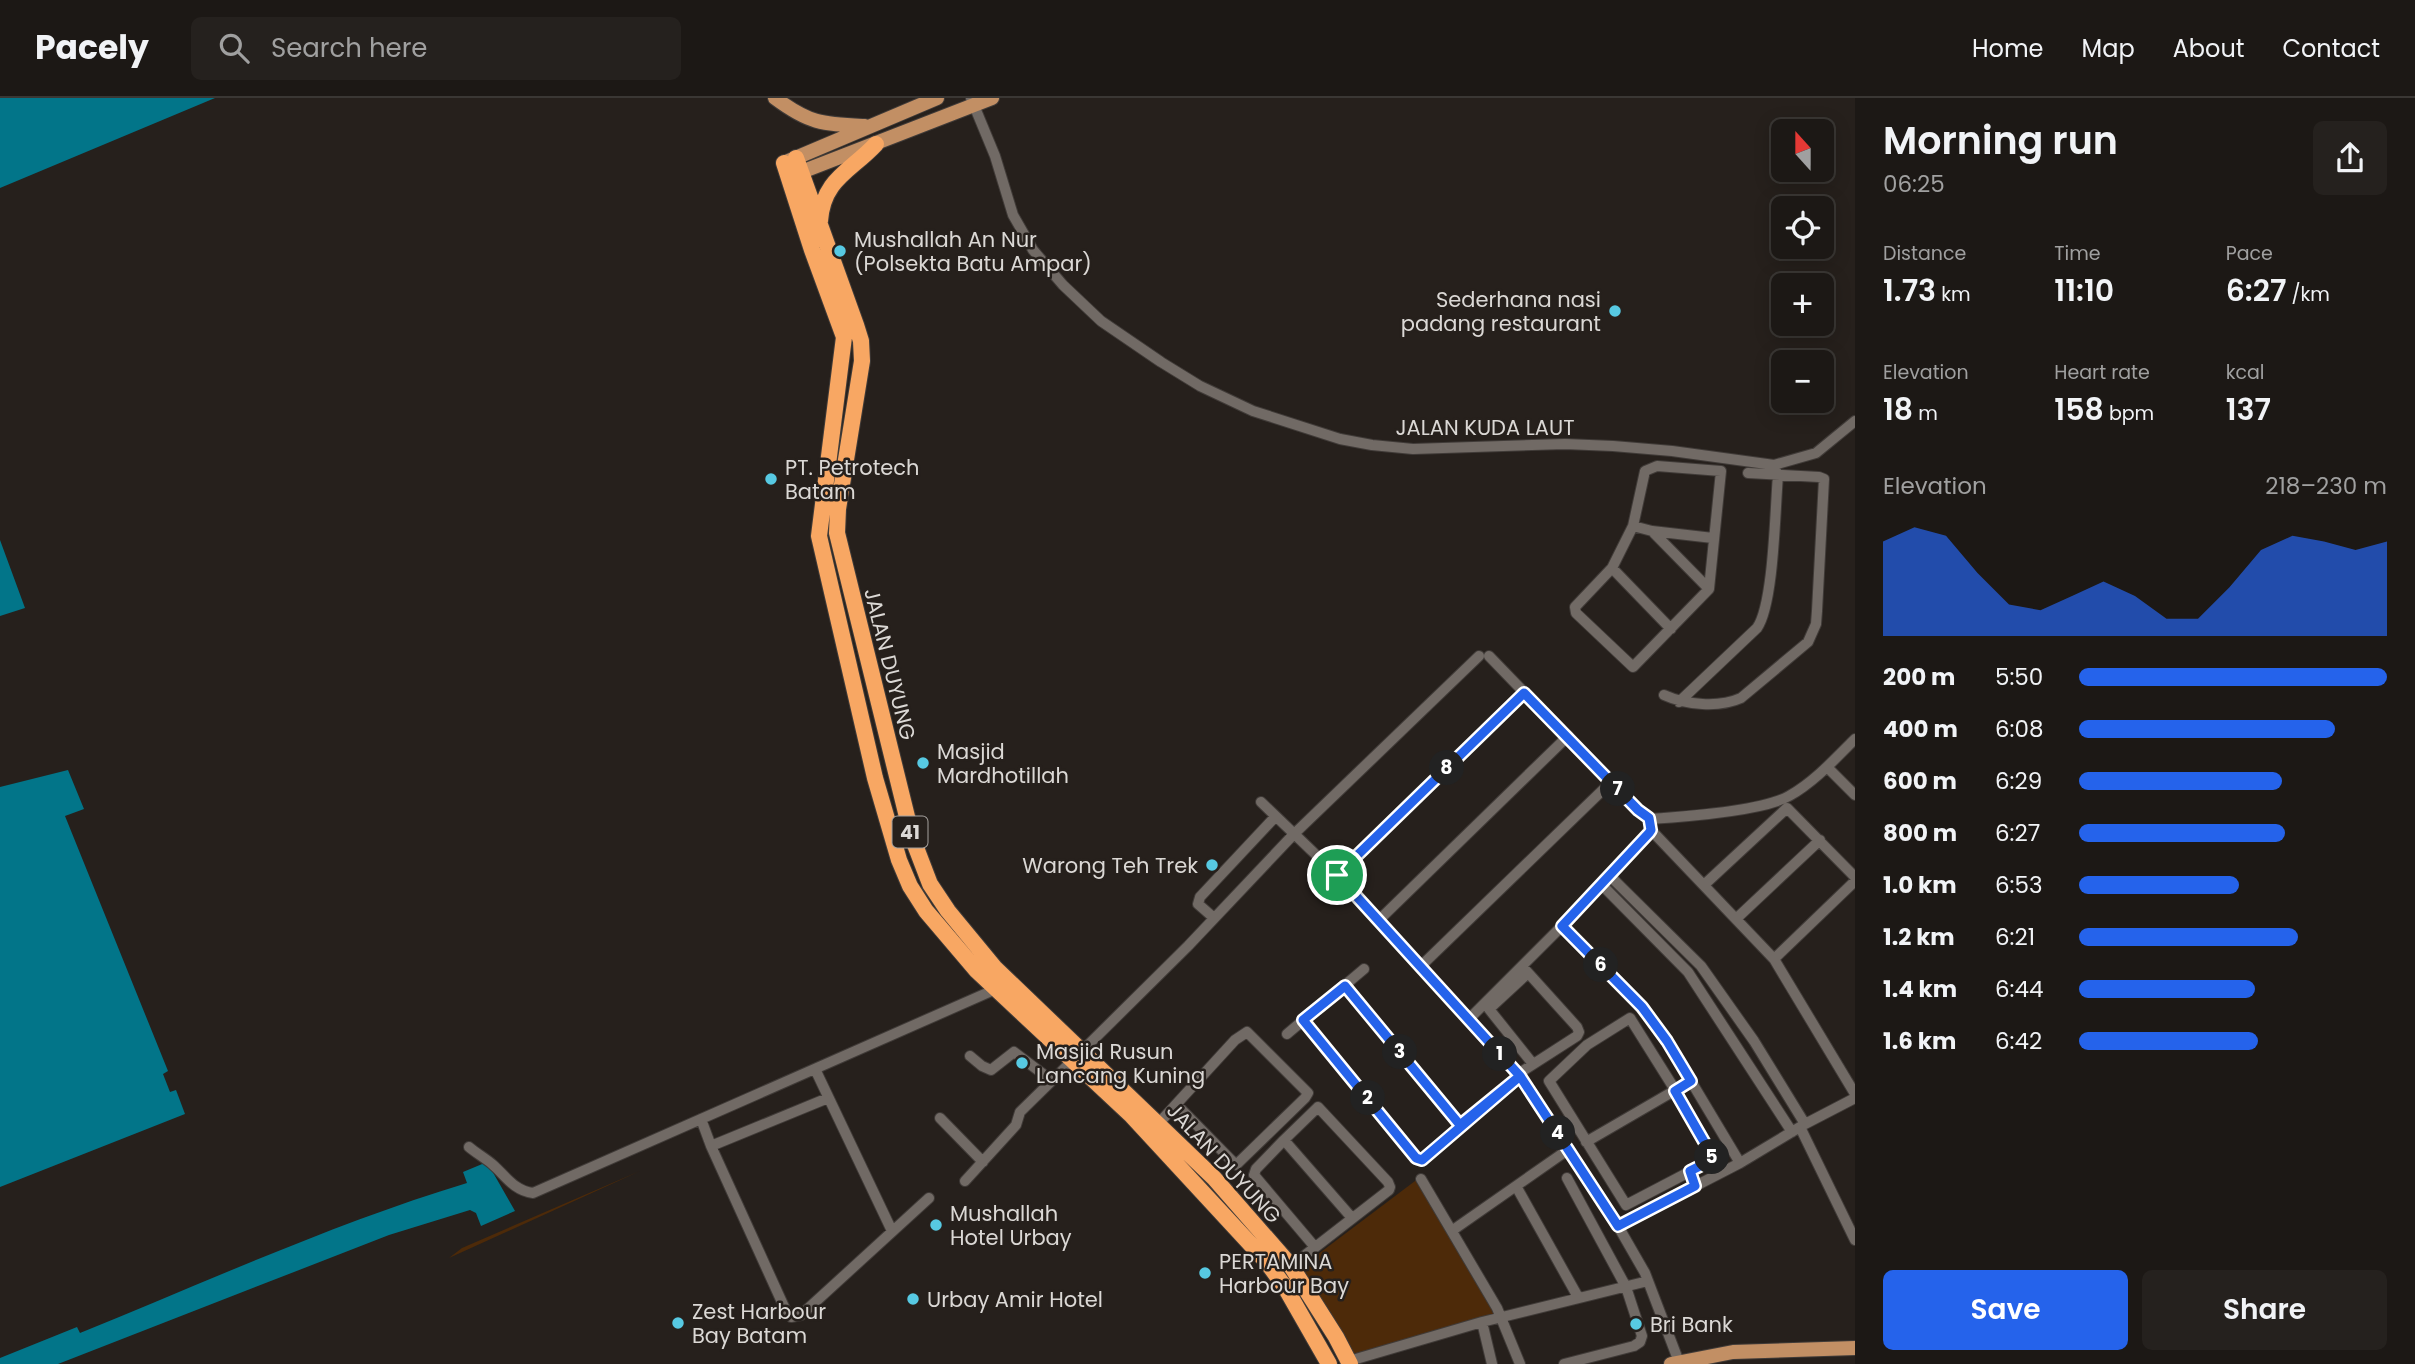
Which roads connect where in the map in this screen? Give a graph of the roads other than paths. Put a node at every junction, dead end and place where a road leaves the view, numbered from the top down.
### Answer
1 (775, 98) edge
2 (937, 98) edge
3 (992, 98) edge
4 (972, 102) edge
5 (868, 126) junction
6 (876, 144) junction
7 (793, 168) junction
8 (820, 226) junction
9 (1855, 421) edge
10 (1645, 449) junction
11 (1776, 470) junction
12 (1645, 471) junction
13 (1748, 473) dead end
14 (1633, 526) junction
15 (1652, 531) junction
16 (1713, 538) junction
17 (1612, 568) junction
18 (1709, 589) junction
19 (1671, 629) junction
20 (1524, 693) junction
21 (1664, 695) dead end
22 (1679, 702) junction
23 (1568, 736) junction
24 (1855, 739) edge
25 (1827, 767) junction
26 (895, 772) junction
27 (875, 778) junction
28 (1611, 782) junction
29 (1855, 795) edge
30 (1261, 802) dead end
31 (1275, 817) junction
32 (1650, 824) junction
33 (1293, 835) junction
34 (1820, 840) junction
35 (1337, 875) junction
36 (1855, 879) edge
37 (1606, 880) junction
38 (1705, 884) junction
39 (1214, 918) junction
40 (1737, 918) junction
41 (1378, 921) junction
42 (1562, 926) junction
43 (1774, 959) junction
44 (1421, 966) junction
45 (1364, 970) dead end
46 (1525, 970) junction
47 (1345, 986) junction
48 (996, 989) junction
49 (1469, 1019) junction
50 (1303, 1020) junction
51 (1286, 1034) dead end
52 (1078, 1055) junction
53 (970, 1056) dead end
54 (1533, 1064) junction
55 (816, 1069) junction
56 (1519, 1075) junction
57 (1051, 1080) junction
58 (1691, 1081) junction
59 (1675, 1091) junction
60 (1855, 1096) edge
61 (828, 1098) junction
62 (1177, 1105) junction
63 (940, 1118) dead end
64 (701, 1119) junction
65 (1158, 1123) junction
66 (1460, 1125) junction
67 (1799, 1128) junction
68 (1284, 1140) junction
69 (1586, 1142) junction
70 (711, 1146) junction
71 (469, 1147) dead end
72 (1569, 1149) junction
73 (1714, 1159) junction
74 (1231, 1161) junction
75 (983, 1162) junction
76 (1740, 1163) junction
77 (1690, 1171) junction
78 (1721, 1172) junction
79 (1204, 1176) junction
80 (1567, 1178) dead end
81 (1421, 1179) dead end
82 (965, 1181) dead end
83 (1516, 1186) junction
84 (1695, 1186) junction
85 (929, 1198) dead end
86 (1352, 1218) junction
87 (1618, 1226) junction
88 (1453, 1230) junction
89 (892, 1231) junction
90 (1855, 1240) edge
91 (1314, 1246) junction
92 (1291, 1266) junction
93 (1648, 1281) junction
94 (1626, 1287) junction
95 (1578, 1297) junction
96 (1501, 1317) junction
97 (1482, 1322) junction
98 (1855, 1348) edge
99 (1377, 1351) junction
100 (1733, 1358) edge
101 (1349, 1362) edge
102 (1675, 1363) edge
103 (1329, 1364) edge
104 (1380, 1364) edge
105 (1492, 1364) edge
106 (1520, 1364) edge
107 (1564, 1364) edge

1 - 5 main road
2 - 5 main road
3 - 4 main road
4 - 6 main road
4 - 10 street, JALAN KUDA LAUT
5 - 7 main road
6 - 7 main road
6 - 8 highway
7 - 8 highway, JALAN DUYUNG / 41
7 - 27 highway, JALAN DUYUNG / 41
8 - 26 highway, JALAN DUYUNG / 41
9 - 11 street, JALAN KUDA LAUT
10 - 11 street, JALAN KUDA LAUT
10 - 12 street
11 - 13 street
11 - 22 street
11 - 22 street
12 - 14 street
12 - 16 street
14 - 15 street
14 - 17 street
15 - 16 street
15 - 18 street
16 - 18 street
17 - 19 street
17 - 19 street
18 - 19 street
20 - 23 street
20 - 33 street
20 - 35 street
21 - 22 street
23 - 28 street
23 - 41 street
24 - 25 street
25 - 29 street
25 - 32 street
26 - 27 highway
26 - 52 highway, JALAN DUYUNG / 41
27 - 48 highway, JALAN DUYUNG / 41
28 - 32 street
28 - 44 street
30 - 31 street
31 - 33 street
31 - 39 street
32 - 37 street
32 - 38 street
33 - 35 street
33 - 39 street
34 - 36 street
34 - 38 street
34 - 40 street
35 - 41 street
36 - 43 street
37 - 42 street
37 - 67 street
38 - 40 street
39 - 52 street
40 - 43 street
41 - 44 street
42 - 46 street
42 - 58 street
43 - 60 street
44 - 49 street
45 - 47 street
46 - 49 street
46 - 54 street
46 - 54 street
47 - 50 street
47 - 66 street
48 - 52 highway, JALAN DUYUNG / 41
48 - 55 street
49 - 56 street
50 - 51 street
50 - 66 street
52 - 57 street
52 - 65 highway, JALAN DUYUNG / 41
52 - 79 highway, JALAN DUYUNG / 41
53 - 57 street
54 - 56 street
55 - 61 street
55 - 64 street
56 - 66 street
56 - 72 street
57 - 75 street
58 - 59 street
58 - 76 street
59 - 69 street
59 - 69 street
59 - 73 street
60 - 67 street
61 - 70 street
61 - 89 street
62 - 65 street
62 - 74 street
62 - 74 street
63 - 75 street
64 - 70 street
64 - 71 street
65 - 79 highway, JALAN DUYUNG / 41
67 - 76 street
67 - 90 street
68 - 86 street
68 - 86 street
68 - 91 street
69 - 77 street
70 - 89 street
72 - 83 street
72 - 87 street
73 - 77 street
73 - 78 street
74 - 79 street
75 - 82 street
76 - 78 street
77 - 84 street
78 - 84 street
79 - 92 highway, JALAN DUYUNG / 41
79 - 103 highway, JALAN DUYUNG / 41
80 - 94 street
81 - 88 street
83 - 88 street
83 - 95 street
84 - 87 street
85 - 89 street
86 - 91 street
87 - 93 street
88 - 96 street
91 - 92 street
92 - 101 highway, JALAN DUYUNG / 41
93 - 94 street
93 - 102 street
94 - 95 street
94 - 107 street
95 - 96 street
96 - 97 street
96 - 106 street
97 - 99 street
97 - 105 street
98 - 100 main road
99 - 101 street
99 - 104 street
100 - 102 main road

